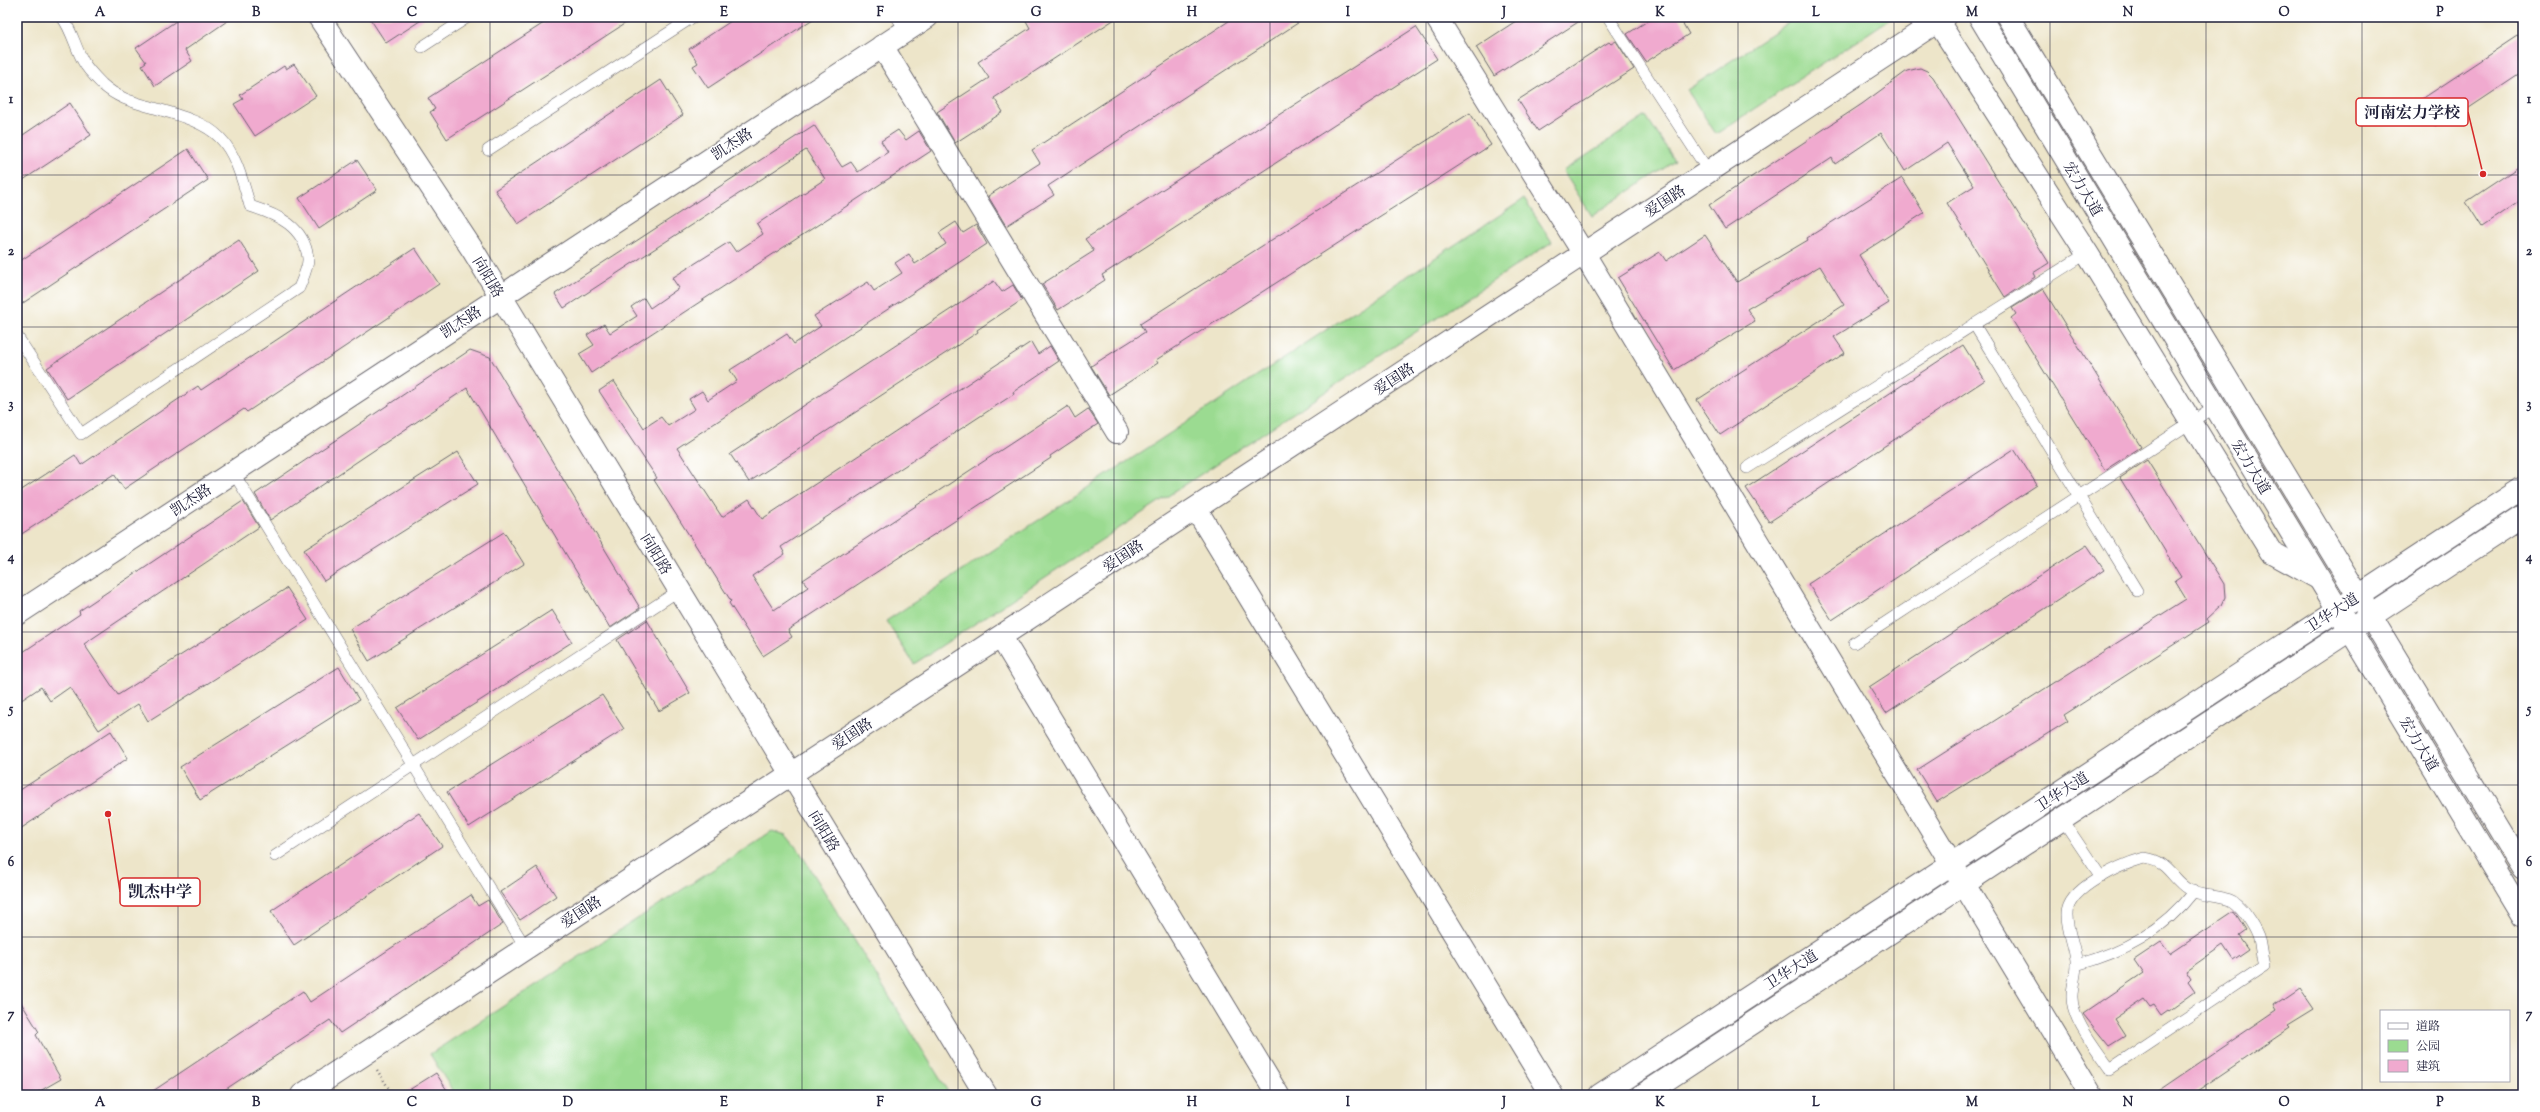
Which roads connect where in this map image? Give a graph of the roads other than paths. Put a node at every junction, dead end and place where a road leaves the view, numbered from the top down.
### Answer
1 (319, 17) edge
2 (468, 17) edge
3 (693, 17) edge
4 (927, 17) edge
5 (1436, 17) edge
6 (1608, 17) edge
7 (1980, 17) edge
8 (2008, 17) edge
9 (66, 18) edge
10 (1939, 18) edge
11 (901, 24) edge
12 (882, 46) junction
13 (422, 47) dead end
14 (488, 150) dead end
15 (1709, 172) junction
16 (2087, 253) junction
17 (1584, 254) junction
18 (500, 296) junction
19 (1974, 324) junction
20 (17, 336) edge
21 (2214, 407) junction
22 (2191, 422) junction
23 (1117, 432) dead end
24 (1747, 468) dead end
25 (233, 472) junction
26 (2523, 488) edge
27 (2079, 496) junction
28 (1196, 509) junction
29 (2523, 516) edge
30 (2318, 578) junction
31 (678, 591) junction
32 (2137, 591) dead end
33 (2358, 596) junction
34 (2337, 610) junction
35 (17, 614) edge
36 (2370, 616) junction
37 (2350, 630) junction
38 (1001, 637) junction
39 (1854, 643) dead end
40 (414, 765) junction
41 (790, 775) junction
42 (2062, 819) junction
43 (275, 856) dead end
44 (1952, 864) junction
45 (2523, 868) edge
46 (2101, 877) junction
47 (1964, 884) junction
48 (2194, 891) junction
49 (2523, 916) edge
50 (526, 948) junction
51 (2076, 965) junction
52 (302, 1095) edge
53 (986, 1095) edge
54 (1278, 1095) edge
55 (1552, 1095) edge
56 (1600, 1095) edge
57 (1643, 1095) edge
58 (2092, 1095) edge

1 - 18 street, 向阳路
2 - 13 lane
3 - 14 lane
4 - 11 street, 凯杰路
5 - 17 street
6 - 15 lane
7 - 21 street, 宏力大道
8 - 33 street, 宏力大道
9 - 20 lane
10 - 15 street, 爱国路
10 - 16 street
11 - 12 street, 凯杰路
12 - 18 street, 凯杰路
12 - 23 street
15 - 17 street, 爱国路
16 - 19 lane
16 - 22 street
17 - 28 street, 爱国路
17 - 44 street
18 - 25 street, 凯杰路
18 - 31 street, 向阳路
19 - 24 lane
19 - 27 lane
21 - 22 lane
21 - 30 street, 宏力大道
22 - 27 lane
22 - 30 street
25 - 35 street, 凯杰路
25 - 40 lane
26 - 33 street, 卫华大道
27 - 32 lane
27 - 39 lane
28 - 38 street, 爱国路
28 - 55 street
29 - 36 street, 卫华大道
30 - 34 street, 宏力大道
31 - 40 lane
31 - 41 street, 向阳路
33 - 34 street, 卫华大道
33 - 36 street, 宏力大道
34 - 37 street, 宏力大道
34 - 44 street, 卫华大道
36 - 37 street, 卫华大道
36 - 45 street, 宏力大道
37 - 42 street, 卫华大道
37 - 49 street, 宏力大道
38 - 41 street, 爱国路
38 - 54 street
40 - 43 lane
40 - 50 lane
41 - 50 street, 爱国路
41 - 53 street, 向阳路
42 - 46 lane
42 - 47 street, 卫华大道
44 - 47 street
44 - 56 street, 卫华大道
46 - 48 lane
46 - 51 lane
47 - 57 street, 卫华大道
47 - 58 street
48 - 51 lane
48 - 51 lane
50 - 52 street, 爱国路

